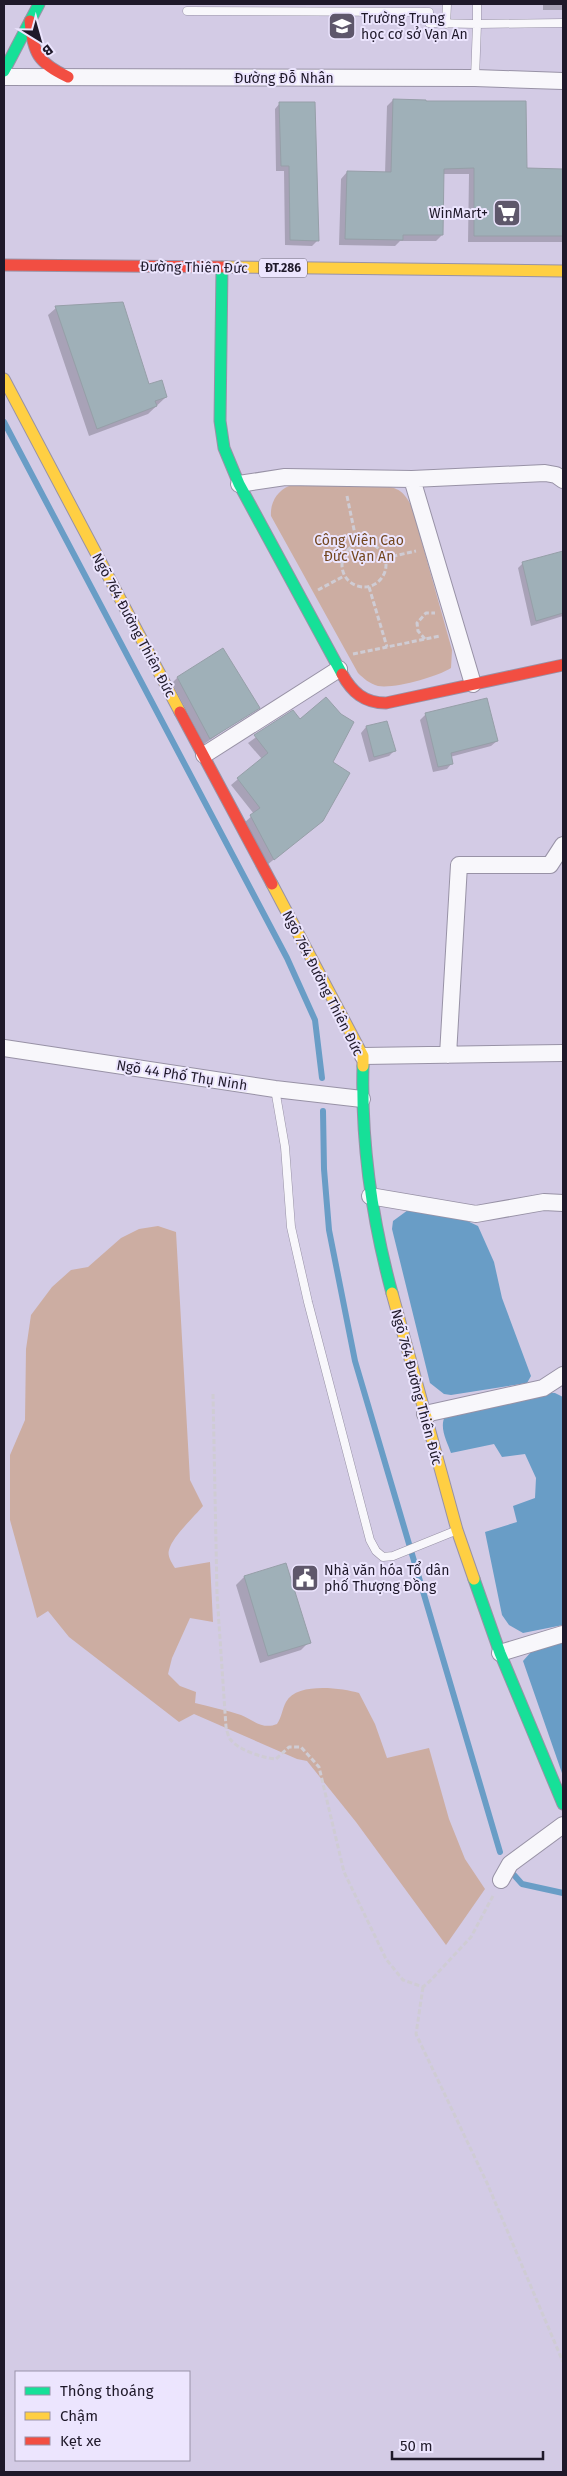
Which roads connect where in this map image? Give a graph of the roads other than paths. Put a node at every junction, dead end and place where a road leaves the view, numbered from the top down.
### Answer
1 (39, 4) edge
2 (447, 4) edge
3 (477, 4) edge
4 (377, 8) edge
5 (187, 11) dead end
6 (30, 21) junction
7 (563, 23) edge
8 (446, 24) junction
9 (477, 24) junction
10 (4, 71) edge
11 (4, 76) edge
12 (68, 77) junction
13 (475, 78) junction
14 (563, 81) edge
15 (4, 265) edge
16 (222, 267) junction
17 (563, 271) edge
18 (4, 379) edge
19 (412, 479) junction
20 (563, 480) edge
21 (239, 484) junction
22 (563, 665) edge
23 (339, 669) junction
24 (473, 684) junction
25 (204, 755) junction
26 (563, 845) edge
27 (4, 1048) edge
28 (563, 1053) edge
29 (448, 1055) junction
30 (363, 1056) junction
31 (275, 1089) junction
32 (362, 1099) junction
33 (370, 1196) junction
34 (563, 1203) edge
35 (561, 1379) edge
36 (425, 1414) junction
37 (457, 1530) junction
38 (563, 1634) edge
39 (500, 1653) junction
40 (563, 1804) edge
41 (563, 1825) edge
42 (501, 1880) road end

1 - 6 street
2 - 8 lane
3 - 9 lane
4 - 5 lane
4 - 8 lane
6 - 10 street
6 - 12 street
7 - 9 lane
8 - 9 lane
9 - 13 lane
11 - 12 street, Đường Đỗ Nhân
12 - 13 street, Đường Đỗ Nhân
13 - 14 street, Đường Đỗ Nhân
15 - 16 street, Đường Thiên Đức / ĐT.286
16 - 17 street, Đường Thiên Đức / ĐT.286
16 - 21 street
18 - 25 street, Ngõ 764 Đường Thiên Đức
19 - 20 street
19 - 21 street
19 - 24 street
21 - 23 street
22 - 24 street
23 - 24 street
23 - 25 street
25 - 30 street, Ngõ 764 Đường Thiên Đức
26 - 29 street
27 - 31 street, Ngõ 44 Phố Thụ Ninh
28 - 29 street
29 - 30 street
30 - 32 street, Ngõ 764 Đường Thiên Đức
31 - 32 street, Ngõ 44 Phố Thụ Ninh
31 - 37 lane
32 - 33 street, Ngõ 764 Đường Thiên Đức
33 - 34 street
33 - 36 street, Ngõ 764 Đường Thiên Đức
35 - 36 street
36 - 37 street, Ngõ 764 Đường Thiên Đức
37 - 39 street, Ngõ 764 Đường Thiên Đức
38 - 39 street
39 - 40 street, Ngõ 764 Đường Thiên Đức
41 - 42 street

